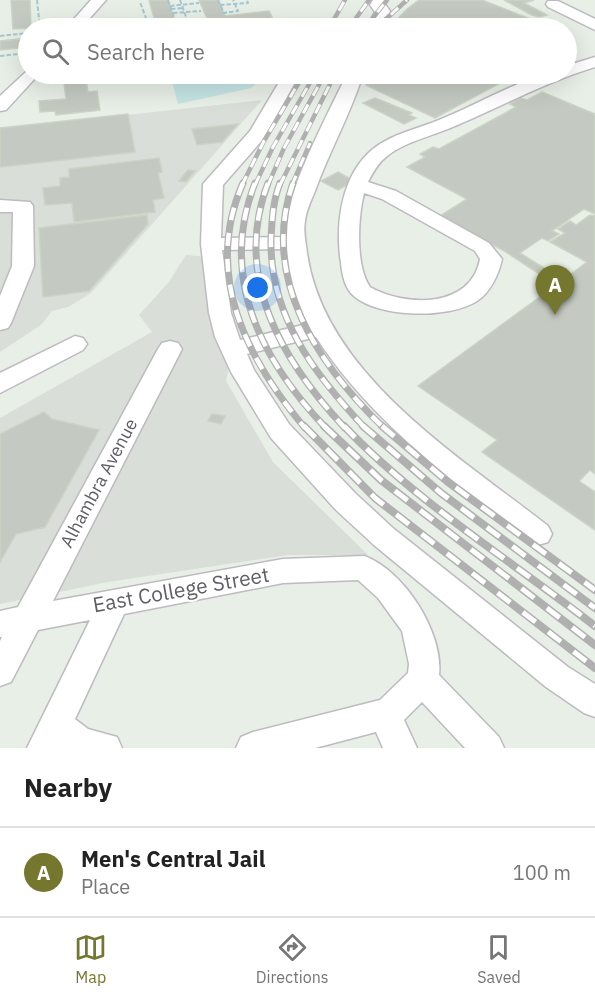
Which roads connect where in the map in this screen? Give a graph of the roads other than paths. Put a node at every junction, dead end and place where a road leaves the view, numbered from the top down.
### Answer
1 (99, 0) edge
2 (380, 0) edge
3 (553, 4) dead end
4 (82, 18) edge
5 (380, 18) edge
6 (595, 25) edge
7 (595, 62) edge
8 (577, 68) edge
9 (21, 84) edge
10 (286, 84) edge
11 (351, 84) edge
12 (530, 84) edge
13 (0, 106) edge
14 (358, 185) junction
15 (0, 207) edge
16 (295, 243) junction
17 (211, 244) junction
18 (0, 323) edge
19 (320, 327) junction
20 (75, 344) dead end
21 (170, 349) dead end
22 (233, 350) junction
23 (0, 384) edge
24 (538, 534) dead end
25 (115, 601) junction
26 (14, 621) edge
27 (0, 672) edge
28 (423, 680) junction
29 (595, 702) edge
30 (384, 714) junction
31 (50, 735) edge
32 (311, 742) edge
33 (105, 748) edge
34 (253, 748) edge
35 (400, 748) edge
36 (487, 748) edge

1 - 4 street
2 - 5 street
3 - 6 street
7 - 8 street
9 - 13 street
10 - 17 street
11 - 16 street
12 - 14 street
14 - 14 street
15 - 18 street
16 - 17 street
16 - 19 street
17 - 22 street
19 - 22 street
19 - 24 street
20 - 23 street
21 - 26 street, Alhambra Avenue
22 - 29 street
25 - 26 street, East College Street
25 - 28 street, East College Street
25 - 31 street
26 - 27 street, Alhambra Avenue
28 - 30 street
28 - 36 street
30 - 32 street
30 - 35 street
31 - 33 street
32 - 34 street

